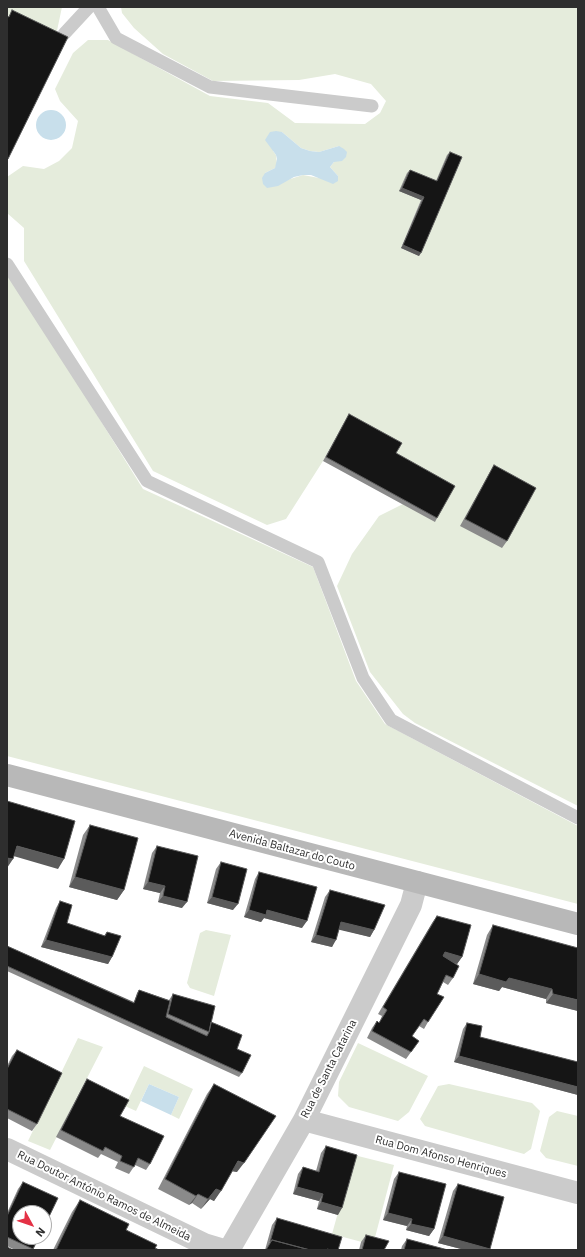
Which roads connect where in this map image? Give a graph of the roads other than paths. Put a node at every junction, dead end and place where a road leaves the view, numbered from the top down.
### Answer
1 (89, 7) edge
2 (98, 7) edge
3 (64, 34) edge
4 (372, 106) dead end
5 (7, 264) edge
6 (7, 775) edge
7 (578, 818) edge
8 (417, 882) junction
9 (578, 924) edge
10 (304, 1120) junction
11 (7, 1148) edge
12 (578, 1193) edge
13 (224, 1250) edge
14 (229, 1250) edge

1 - 3 lane
2 - 4 lane
5 - 7 lane
6 - 8 main road, Avenida Baltazar do Couto
8 - 9 main road, Avenida Baltazar do Couto
8 - 10 street, Rua de Santa Catarina
10 - 12 street, Rua Dom Afonso Henriques
10 - 14 street, Rua de Santa Catarina
11 - 13 street, Rua Doutor António Ramos de Almeida

